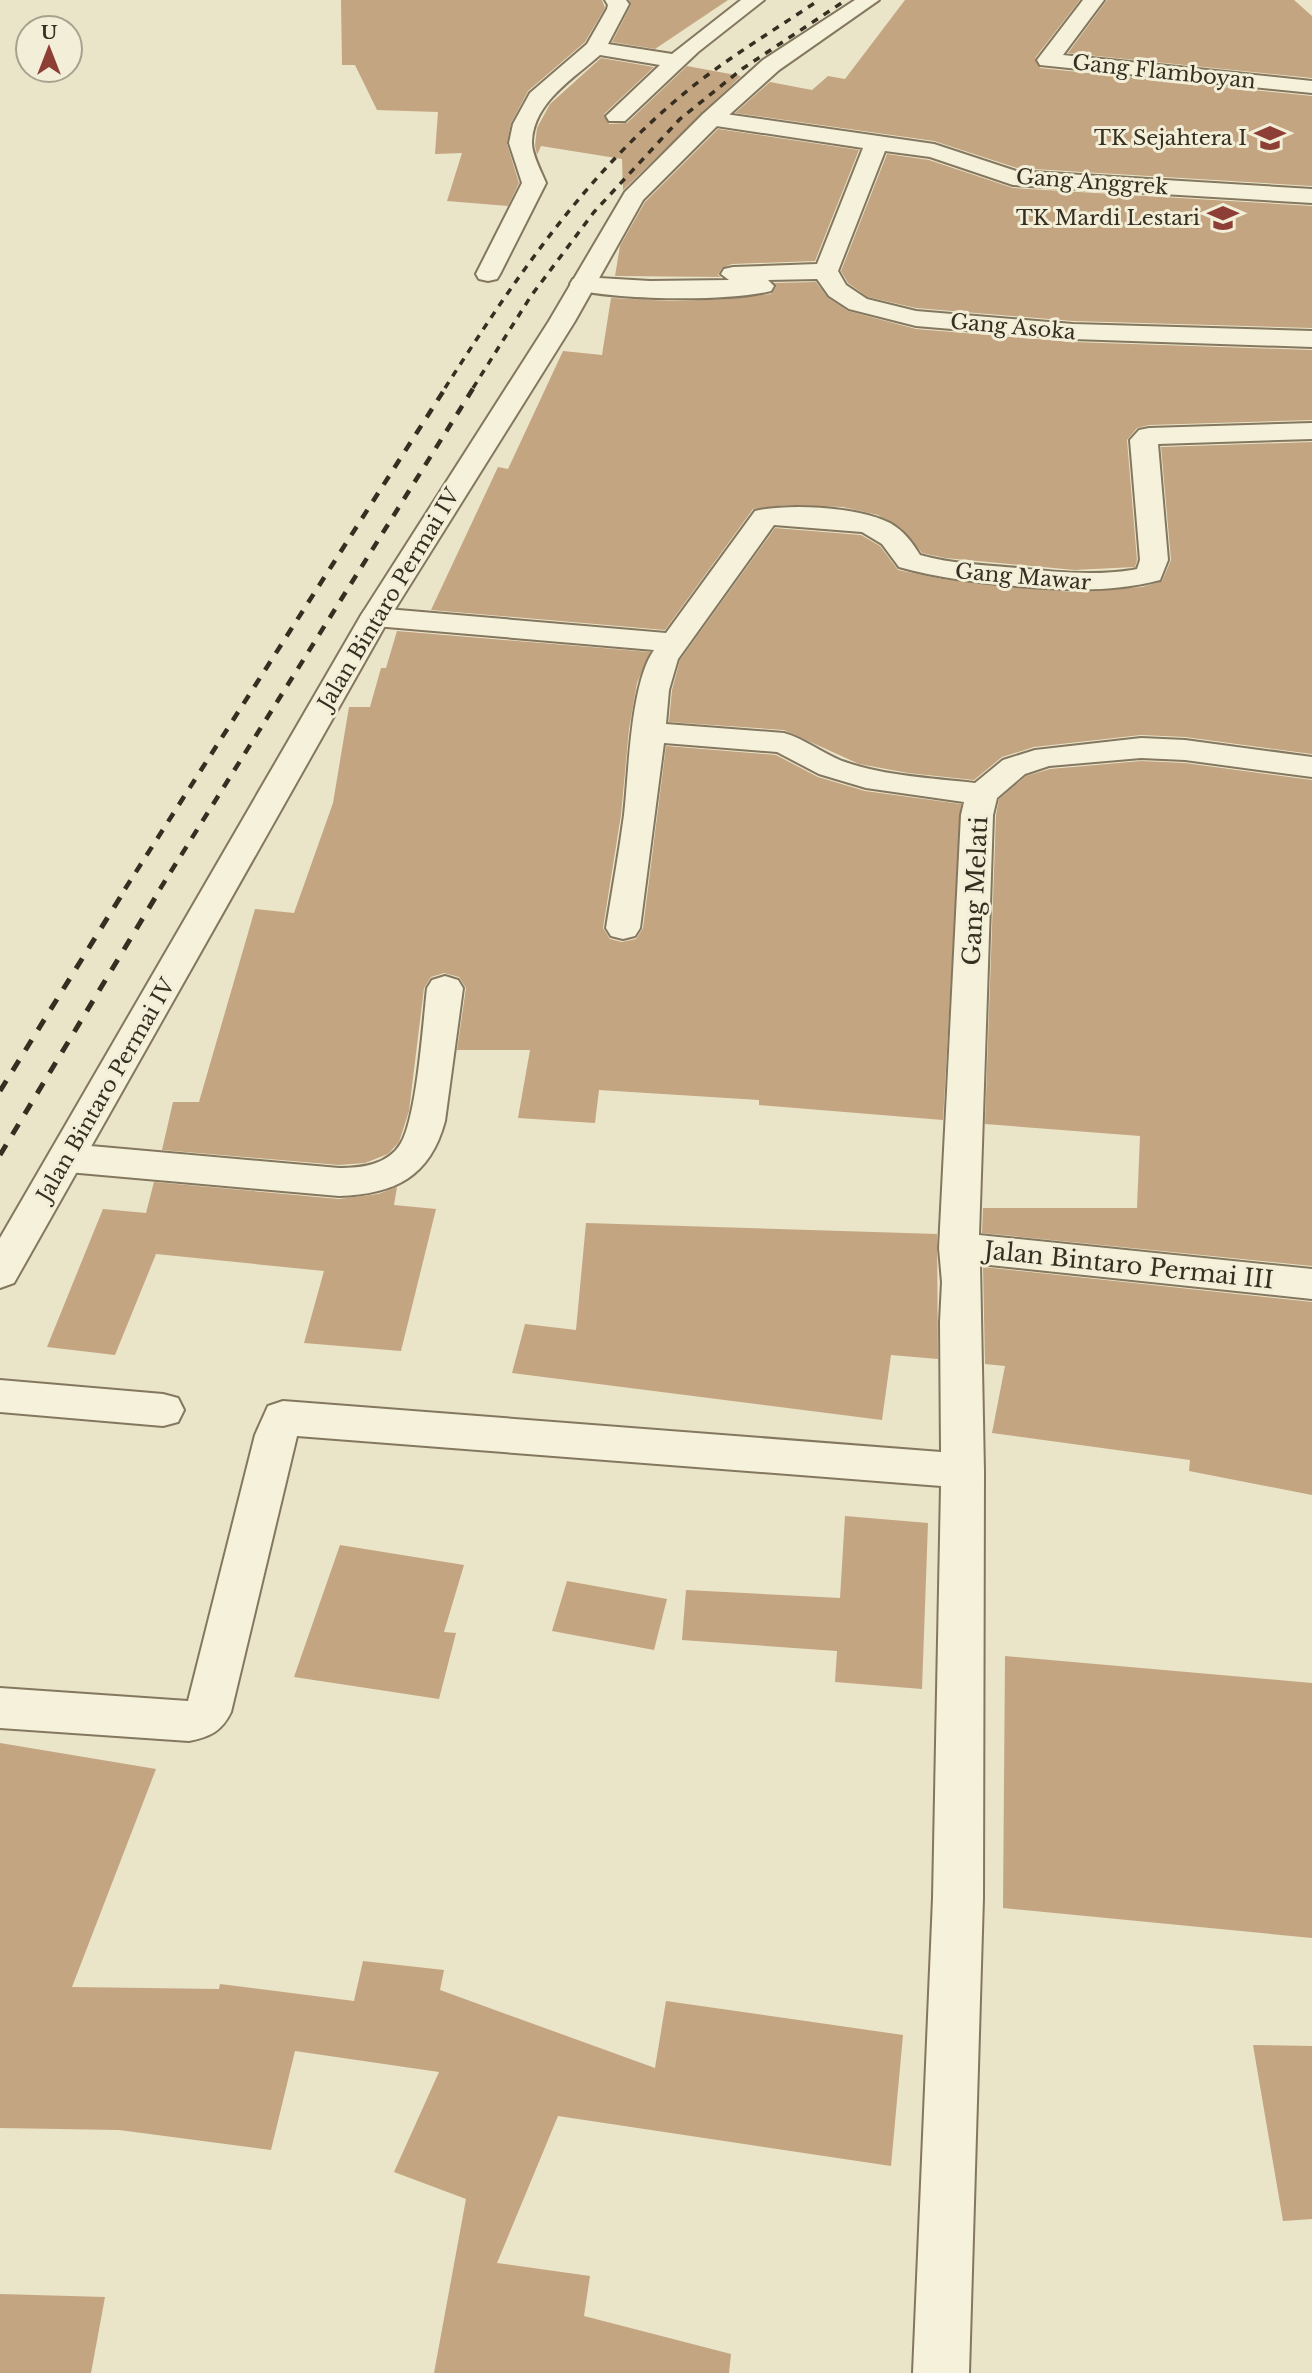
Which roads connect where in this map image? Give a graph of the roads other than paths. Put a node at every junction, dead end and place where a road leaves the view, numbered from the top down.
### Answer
1 (615, 0) edge
2 (754, 0) edge
3 (869, 0) edge
4 (1094, 0) edge
5 (595, 48) junction
6 (676, 61) junction
7 (1312, 87) edge
8 (617, 116) dead end
9 (710, 119) junction
10 (877, 142) junction
11 (1312, 196) edge
12 (488, 274) dead end
13 (733, 274) dead end
14 (828, 276) junction
15 (582, 284) junction
16 (1312, 340) edge
17 (1312, 432) edge
18 (375, 617) junction
19 (673, 643) junction
20 (649, 732) junction
21 (1312, 767) edge
22 (982, 794) junction
23 (623, 928) dead end
24 (445, 988) dead end
25 (68, 1158) junction
26 (959, 1248) junction
27 (0, 1273) edge
28 (1312, 1284) edge
29 (0, 1396) edge
30 (163, 1410) dead end
31 (963, 1471) junction
32 (0, 1708) edge
33 (941, 2373) edge

1 - 5 street
2 - 6 street
3 - 9 street, Jalan Bintaro Permai IV
4 - 7 street, Gang Flamboyan
5 - 6 street
5 - 12 street
6 - 8 street
9 - 10 street, Gang Anggrek
9 - 15 street, Jalan Bintaro Permai IV
10 - 11 street, Gang Anggrek
10 - 14 street
13 - 14 street
14 - 15 street
14 - 16 street, Gang Asoka
15 - 18 street, Jalan Bintaro Permai IV
17 - 19 street, Gang Mawar
18 - 19 street
18 - 25 street, Jalan Bintaro Permai IV
19 - 20 street
20 - 22 street
20 - 23 street
21 - 22 street, Gang Melati
22 - 26 street, Gang Melati
24 - 25 street
25 - 27 street, Jalan Bintaro Permai IV
26 - 28 street, Jalan Bintaro Permai III
26 - 31 street, Jalan Bintaro Permai III
29 - 30 street
31 - 32 street
31 - 33 street, Jalan Bintaro Permai III

